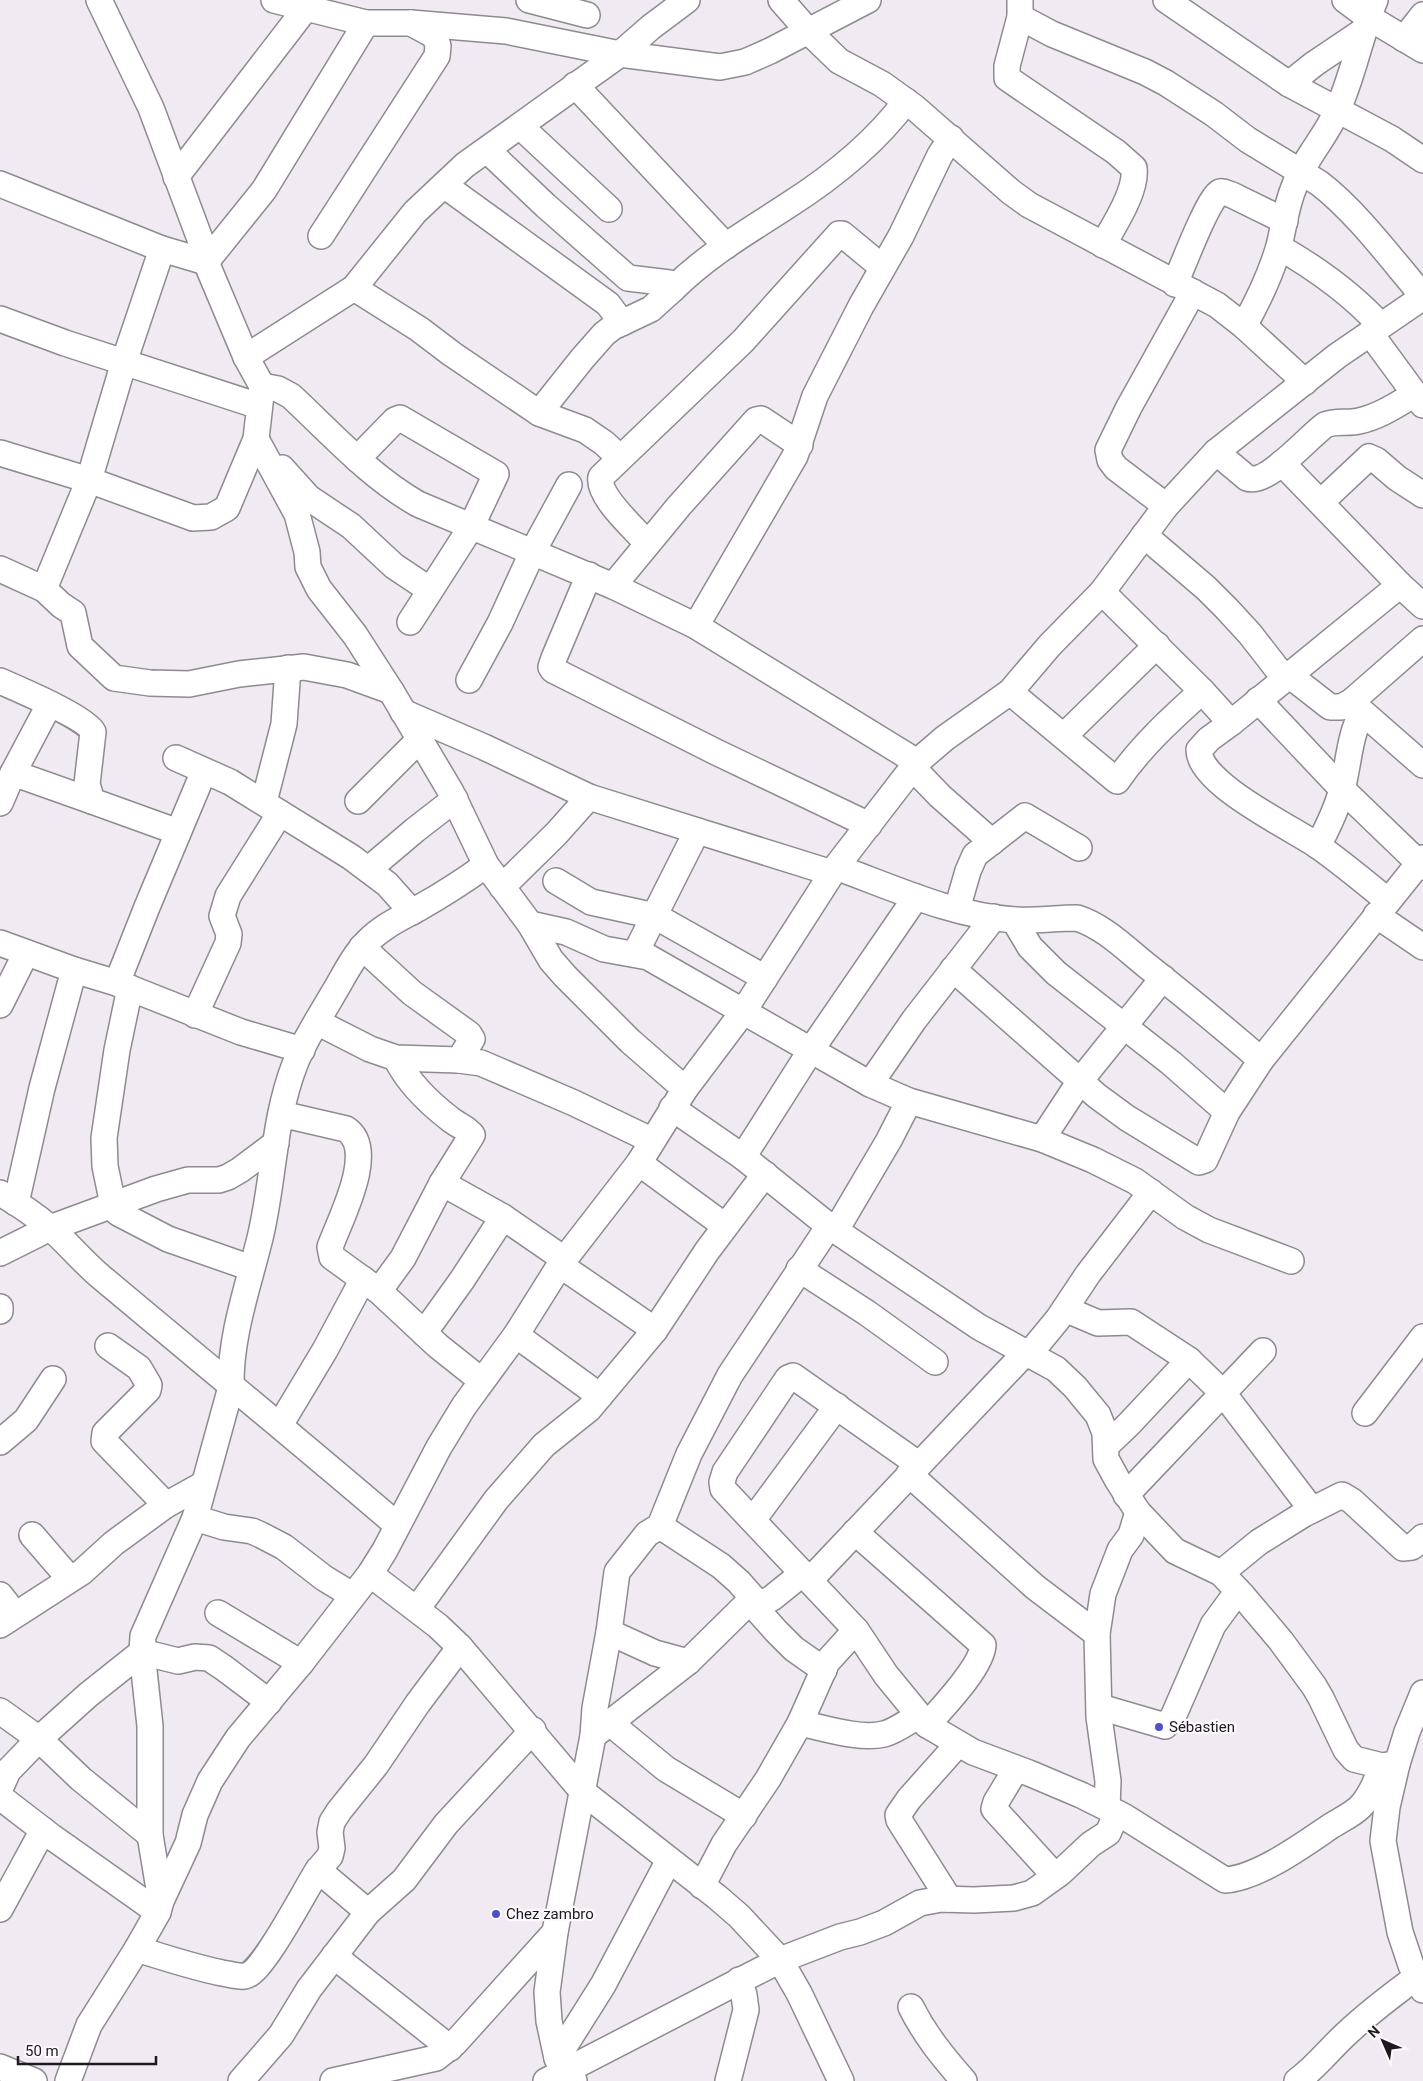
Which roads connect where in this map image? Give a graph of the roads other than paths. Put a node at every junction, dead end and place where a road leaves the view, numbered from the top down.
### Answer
1 (99, 0) edge
2 (274, 0) edge
3 (519, 0) edge
4 (529, 0) edge
5 (687, 0) edge
6 (781, 0) edge
7 (868, 0) edge
8 (1166, 0) edge
9 (1345, 0) edge
10 (306, 8) junction
11 (1020, 8) edge
12 (587, 15) dead end
13 (1423, 15) edge
14 (1369, 16) edge
15 (411, 23) junction
16 (366, 24) junction
17 (506, 31) junction
18 (809, 32) junction
19 (1414, 45) edge
20 (620, 54) junction
21 (1289, 84) junction
22 (576, 85) junction
23 (906, 101) junction
24 (1338, 110) junction
25 (521, 127) junction
26 (951, 138) junction
27 (487, 150) junction
28 (1423, 160) edge
29 (1300, 171) junction
30 (176, 177) junction
31 (0, 184) edge
32 (444, 185) junction
33 (609, 209) dead end
34 (1285, 221) junction
35 (322, 236) dead end
36 (1103, 245) junction
37 (726, 246) junction
38 (1279, 247) junction
39 (162, 249) junction
40 (206, 262) junction
41 (882, 267) junction
42 (354, 288) junction
43 (1184, 288) junction
44 (673, 289) junction
45 (1423, 297) edge
46 (0, 319) edge
47 (622, 323) junction
48 (1244, 326) junction
49 (1375, 329) junction
50 (246, 356) junction
51 (124, 362) junction
52 (1305, 382) junction
53 (260, 396) junction
54 (1419, 399) edge
55 (539, 413) junction
56 (256, 438) junction
57 (800, 445) junction
58 (1216, 452) junction
59 (0, 453) edge
60 (619, 458) junction
61 (357, 460) junction
62 (1282, 463) junction
63 (89, 480) junction
64 (569, 485) dead end
65 (1423, 495) edge
66 (1321, 502) junction
67 (1166, 506) junction
68 (471, 527) junction
69 (1144, 535) junction
70 (648, 543) junction
71 (533, 551) junction
72 (0, 569) edge
73 (589, 575) junction
74 (1400, 585) junction
75 (613, 586) junction
76 (44, 588) junction
77 (430, 590) junction
78 (1102, 592) junction
79 (1423, 606) edge
80 (410, 622) dead end
81 (696, 626) junction
82 (1157, 645) junction
83 (1421, 646) edge
84 (288, 668) junction
85 (1287, 676) junction
86 (469, 680) dead end
87 (0, 681) edge
88 (1202, 690) junction
89 (1010, 692) junction
90 (1258, 700) junction
91 (397, 701) junction
92 (49, 705) junction
93 (1357, 708) junction
94 (1231, 723) junction
95 (1064, 736) junction
96 (420, 740) junction
97 (176, 758) dead end
98 (915, 765) junction
99 (1423, 765) edge
100 (204, 771) junction
101 (13, 773) junction
102 (1342, 789) junction
103 (589, 797) junction
104 (455, 799) junction
105 (92, 801) junction
106 (358, 801) dead end
107 (0, 803) edge
108 (272, 807) junction
109 (869, 825) junction
110 (697, 831) junction
111 (178, 832) junction
112 (992, 842) junction
113 (1318, 846) junction
114 (1079, 848) dead end
115 (1422, 863) edge
116 (486, 865) junction
117 (369, 869) junction
118 (834, 870) junction
119 (556, 881) dead end
120 (502, 887) junction
121 (916, 897) junction
122 (1382, 908) junction
123 (957, 909) junction
124 (412, 912) junction
125 (655, 916) junction
126 (1004, 918) junction
127 (530, 924) junction
128 (0, 943) edge
129 (362, 947) junction
130 (1423, 947) edge
131 (26, 953) junction
132 (635, 954) junction
133 (953, 969) junction
134 (74, 970) junction
135 (765, 978) junction
136 (1163, 978) junction
137 (123, 985) junction
138 (0, 1005) edge
139 (744, 1012) junction
140 (195, 1014) junction
141 (317, 1022) junction
142 (1124, 1027) junction
143 (302, 1050) junction
144 (811, 1050) junction
145 (396, 1058) junction
146 (460, 1060) junction
147 (1261, 1060) junction
148 (1080, 1082) junction
149 (870, 1084) junction
150 (678, 1099) junction
151 (909, 1101) junction
152 (1227, 1112) junction
153 (281, 1114) junction
154 (1042, 1139) junction
155 (651, 1140) junction
156 (276, 1142) junction
157 (743, 1158) junction
158 (638, 1163) junction
159 (765, 1174) junction
160 (442, 1183) junction
161 (1150, 1192) junction
162 (8, 1198) edge
163 (112, 1205) junction
164 (503, 1216) junction
165 (725, 1226) junction
166 (50, 1228) junction
167 (832, 1228) junction
168 (0, 1253) edge
169 (562, 1262) junction
170 (1291, 1262) dead end
171 (251, 1268) junction
172 (799, 1269) junction
173 (371, 1285) junction
174 (0, 1307) edge
175 (1064, 1309) junction
176 (0, 1311) edge
177 (655, 1330) junction
178 (424, 1333) junction
179 (516, 1334) junction
180 (1423, 1337) edge
181 (108, 1346) dead end
182 (1263, 1352) dead end
183 (1028, 1353) junction
184 (1188, 1360) junction
185 (935, 1362) dead end
186 (53, 1379) dead end
187 (482, 1382) junction
188 (231, 1387) junction
189 (1223, 1393) junction
190 (600, 1396) junction
191 (837, 1406) junction
192 (1365, 1413) dead end
193 (280, 1425) junction
194 (0, 1442) edge
195 (1106, 1446) junction
196 (913, 1469) junction
197 (204, 1484) junction
198 (1132, 1504) junction
199 (166, 1505) junction
200 (1312, 1510) junction
201 (196, 1518) junction
202 (753, 1520) junction
203 (397, 1525) junction
204 (660, 1526) junction
205 (855, 1532) junction
206 (32, 1535) dead end
207 (1423, 1538) edge
208 (1221, 1573) junction
209 (370, 1574) junction
210 (807, 1577) junction
211 (70, 1579) junction
212 (1238, 1591) junction
213 (0, 1595) edge
214 (352, 1596) junction
215 (755, 1602) junction
216 (417, 1609) junction
217 (218, 1613) dead end
218 (8, 1620) edge
219 (856, 1630) junction
220 (609, 1632) junction
221 (1097, 1634) junction
222 (460, 1647) junction
223 (142, 1652) junction
224 (688, 1662) junction
225 (302, 1663) junction
226 (824, 1670) junction
227 (1423, 1693) edge
228 (269, 1702) junction
229 (1100, 1707) junction
230 (0, 1711) edge
231 (923, 1720) junction
232 (800, 1723) junction
233 (533, 1730) junction
234 (602, 1730) junction
235 (1415, 1736) edge
236 (39, 1739) junction
237 (958, 1744) junction
238 (1390, 1765) junction
239 (1016, 1769) junction
240 (0, 1789) edge
241 (583, 1792) junction
242 (0, 1797) edge
243 (1112, 1811) junction
244 (744, 1816) junction
245 (43, 1830) junction
246 (150, 1835) junction
247 (669, 1860) junction
248 (318, 1870) junction
249 (1055, 1876) junction
250 (7, 1879) edge
251 (702, 1886) junction
252 (949, 1899) junction
253 (159, 1907) junction
254 (0, 1909) edge
255 (368, 1912) junction
256 (555, 1932) junction
257 (137, 1949) junction
258 (334, 1956) junction
259 (780, 1960) junction
260 (739, 1980) junction
261 (1421, 1981) edge
262 (911, 2007) dead end
263 (450, 2048) junction
264 (0, 2067) edge
265 (560, 2073) edge
266 (34, 2081) edge
267 (68, 2081) edge
268 (241, 2081) edge
269 (333, 2081) edge
270 (728, 2081) edge
271 (841, 2081) edge
272 (964, 2081) edge
273 (1296, 2081) edge

1 - 30 street
2 - 10 street
3 - 17 street
4 - 12 street
5 - 20 street
6 - 18 street
7 - 18 street
8 - 21 street
9 - 14 street
10 - 16 street
10 - 30 street
11 - 29 street
11 - 36 street
13 - 19 street
14 - 19 street
14 - 21 street
14 - 24 street
15 - 16 street
15 - 17 street
15 - 35 street
16 - 40 street
17 - 20 street
18 - 20 street
18 - 23 street
20 - 22 street
21 - 24 street
22 - 25 street
22 - 37 street
23 - 26 street
23 - 37 street
24 - 28 street
24 - 29 street
25 - 27 street
25 - 33 street
26 - 36 street
26 - 41 street
27 - 32 street
27 - 44 street
29 - 34 street
29 - 45 street
30 - 40 street
31 - 39 street
32 - 42 street
32 - 47 street
34 - 38 street
34 - 43 street
36 - 43 street
37 - 44 street
38 - 48 street
38 - 49 street
39 - 40 street
39 - 51 street
40 - 50 street
41 - 57 street
41 - 60 street
42 - 50 street
42 - 55 street
43 - 48 street
43 - 67 street
44 - 47 street
45 - 49 street
46 - 51 street
47 - 55 street
48 - 52 street
49 - 52 street
49 - 54 street
50 - 53 street
51 - 53 street
51 - 63 street
52 - 58 street
53 - 56 street
53 - 61 street
54 - 62 street
55 - 60 street
56 - 63 street
56 - 77 street
56 - 91 street
57 - 70 street
57 - 81 street
58 - 62 street
58 - 67 street
59 - 63 street
60 - 70 street
61 - 68 street
61 - 68 street
62 - 66 street
63 - 76 street
64 - 71 street
65 - 66 street
66 - 74 street
67 - 69 street
68 - 71 street
68 - 77 street
69 - 78 street
69 - 85 street
70 - 75 street
71 - 73 street
71 - 86 street
72 - 76 street
73 - 75 street
73 - 109 street
74 - 79 street
74 - 85 street
75 - 81 street
76 - 84 street
77 - 80 street
78 - 82 street
78 - 89 street
81 - 98 street
82 - 88 street
82 - 95 street
83 - 93 street
84 - 91 street
84 - 108 street
85 - 90 street
85 - 93 street
87 - 92 street
88 - 94 street
88 - 95 street
89 - 95 street
89 - 98 street
90 - 94 street
90 - 102 street
91 - 96 street
91 - 103 street
92 - 101 street
92 - 105 street
93 - 99 street
93 - 102 street
94 - 113 street
96 - 104 street
96 - 106 street
97 - 100 street
98 - 109 street
98 - 112 street
100 - 108 street
100 - 111 street
101 - 105 street
101 - 107 street
102 - 113 street
102 - 115 street
103 - 110 street
103 - 120 street
104 - 116 street
104 - 117 street
105 - 111 street
108 - 117 street
108 - 140 street
109 - 118 street
110 - 118 street
110 - 125 street
111 - 137 street
112 - 114 street
112 - 123 street
113 - 122 street
115 - 122 street
116 - 120 street
116 - 124 street
117 - 124 street
118 - 121 street
118 - 135 street
119 - 125 street
120 - 127 street
121 - 123 street
121 - 144 street
122 - 130 street
122 - 147 street
123 - 126 street
124 - 129 street
125 - 132 street
125 - 135 street
126 - 133 street
126 - 136 street
126 - 142 street
127 - 132 street
127 - 150 street
128 - 131 street
129 - 141 street
129 - 146 street
131 - 134 street
131 - 138 street
132 - 139 street
133 - 148 street
133 - 149 street
134 - 137 street
134 - 162 street
135 - 139 street
136 - 142 street
136 - 147 street
137 - 140 street
137 - 163 street
139 - 144 street
139 - 150 street
140 - 143 street
141 - 143 street
141 - 145 street
142 - 148 street
142 - 152 street
143 - 153 street
144 - 149 street
144 - 157 street
145 - 146 street
145 - 160 street
146 - 155 street
147 - 152 street
148 - 152 street
148 - 154 street
149 - 151 street
150 - 155 street
150 - 157 street
151 - 154 street
151 - 167 street
153 - 156 street
153 - 173 street
154 - 161 street
155 - 158 street
156 - 163 street
156 - 171 street
157 - 159 street
158 - 165 street
158 - 169 street
159 - 165 street
159 - 167 street
160 - 164 street
160 - 173 street
161 - 170 street
161 - 175 street
162 - 166 street
163 - 166 street
163 - 171 street
164 - 169 street
164 - 178 street
165 - 177 street
166 - 168 street
166 - 188 street
167 - 172 street
167 - 183 street
169 - 177 street
169 - 179 street
171 - 188 street
172 - 185 street
172 - 204 street
173 - 178 street
173 - 193 street
174 - 176 street
175 - 183 street
175 - 184 street
177 - 190 street
178 - 187 street
179 - 187 street
179 - 190 street
180 - 192 street
181 - 199 street
182 - 189 street
183 - 195 street
183 - 196 street
184 - 189 street
184 - 195 street
186 - 194 street
187 - 203 street
188 - 193 street
188 - 197 street
189 - 198 street
189 - 200 street
190 - 216 street
191 - 196 street
191 - 202 street
191 - 202 street
193 - 203 street
195 - 198 street
196 - 205 street
196 - 221 street
197 - 199 street
197 - 201 street
198 - 208 street
198 - 221 street
199 - 211 street
200 - 207 street
200 - 208 street
201 - 214 street
201 - 223 street
202 - 210 street
203 - 209 street
204 - 215 street
204 - 220 street
205 - 210 street
205 - 231 street
206 - 211 street
208 - 212 street
209 - 214 street
209 - 216 street
210 - 215 street
210 - 219 street
211 - 218 street
212 - 229 street
212 - 238 street
213 - 218 street
214 - 225 street
215 - 224 street
215 - 226 street
216 - 222 street
217 - 225 street
219 - 226 street
219 - 231 street
220 - 224 street
220 - 234 street
221 - 229 street
222 - 233 street
222 - 248 street
223 - 228 street
223 - 236 street
223 - 246 street
224 - 234 street
225 - 228 street
226 - 232 street
227 - 235 street
228 - 253 street
229 - 243 street
230 - 236 street
231 - 232 street
231 - 237 street
232 - 244 street
233 - 241 street
233 - 255 street
234 - 241 street
234 - 244 street
235 - 238 street
236 - 240 street
236 - 246 street
237 - 239 street
237 - 252 street
238 - 243 street
238 - 261 street
239 - 243 street
239 - 249 street
241 - 247 street
241 - 256 street
242 - 245 street
243 - 249 street
244 - 251 street
245 - 250 street
245 - 253 street
246 - 253 street
247 - 251 street
247 - 265 street
248 - 255 street
248 - 257 street
249 - 252 street
250 - 254 street
251 - 259 street
252 - 259 street
253 - 257 street
255 - 258 street
256 - 263 street
256 - 265 street
257 - 267 street
258 - 263 street
258 - 268 street
259 - 260 street
259 - 271 street
260 - 265 street
260 - 270 street
261 - 273 street
262 - 272 street
263 - 269 street
264 - 266 street

